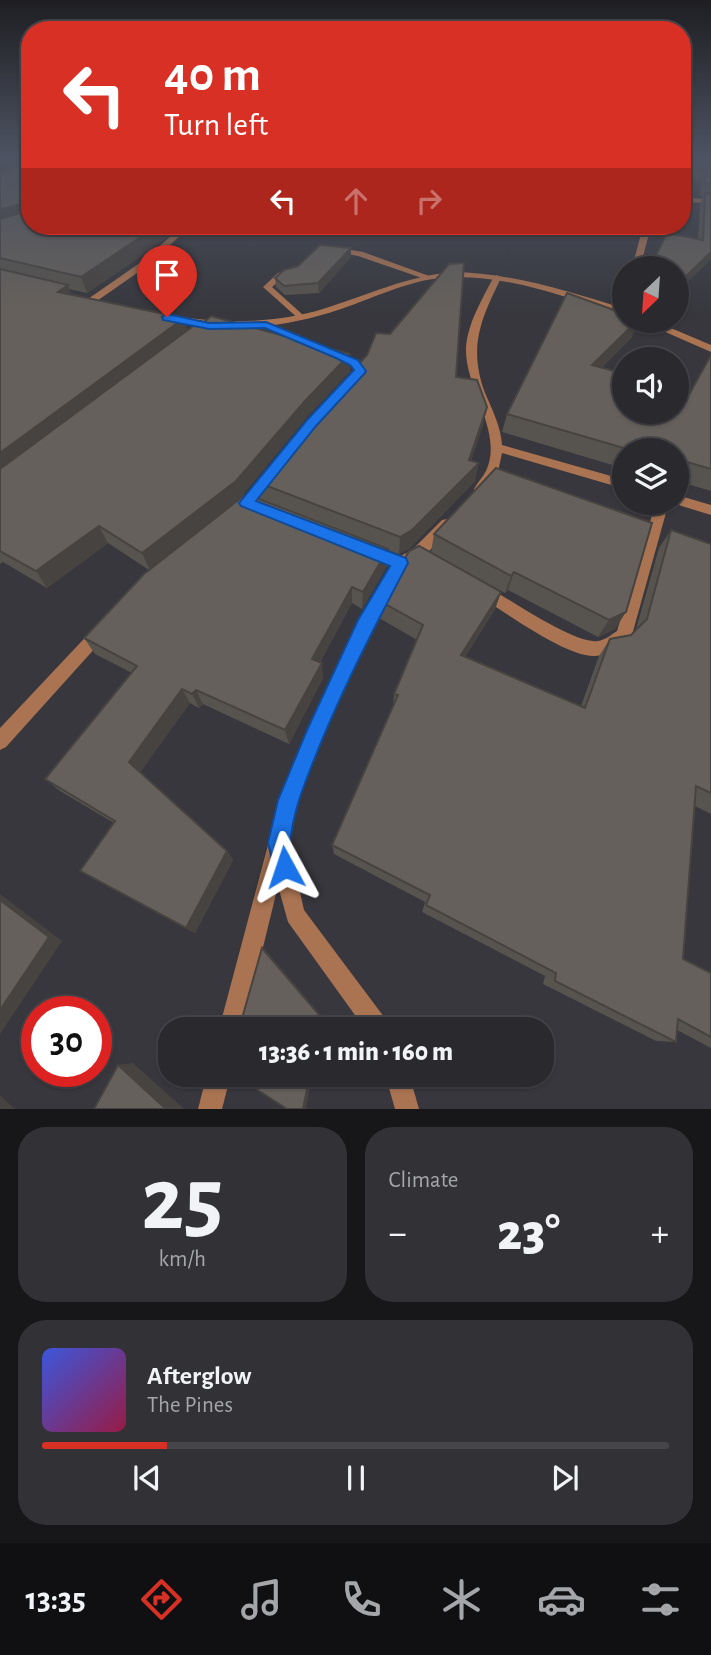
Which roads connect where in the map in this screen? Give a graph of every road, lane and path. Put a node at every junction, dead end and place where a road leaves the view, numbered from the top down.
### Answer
1 (176, 235) edge
2 (645, 235) edge
3 (317, 250) edge
4 (639, 256) edge
5 (302, 264) edge
6 (428, 277) junction
7 (497, 278) junction
8 (79, 298) edge
9 (91, 301) junction
10 (102, 304) edge
11 (612, 308) edge
12 (159, 316) edge
13 (299, 317) junction
14 (266, 325) junction
15 (209, 326) junction
16 (673, 333) edge
17 (198, 334) edge
18 (711, 349) edge
19 (344, 388) edge
20 (499, 448) junction
21 (279, 463) edge
22 (612, 481) edge
23 (689, 504) edge
24 (247, 507) edge
25 (711, 510) edge
26 (659, 515) edge
27 (463, 580) edge
28 (113, 618) edge
29 (0, 741) edge
30 (279, 843) junction
31 (234, 1017) edge
32 (370, 1017) edge
33 (216, 1087) edge
34 (401, 1087) edge
35 (210, 1109) edge
36 (407, 1109) edge

1 - 9 street
2 - 4 street
3 - 6 street
5 - 13 street
6 - 7 street
6 - 13 street
7 - 11 street
7 - 20 street
8 - 9 street
9 - 10 street
12 - 15 street
13 - 14 street
14 - 15 street
14 - 19 street
15 - 17 street
16 - 18 street
20 - 22 street
20 - 30 street
21 - 24 street
23 - 25 street
26 - 27 street
28 - 29 street
30 - 31 street
30 - 32 street
33 - 35 street
34 - 36 street

